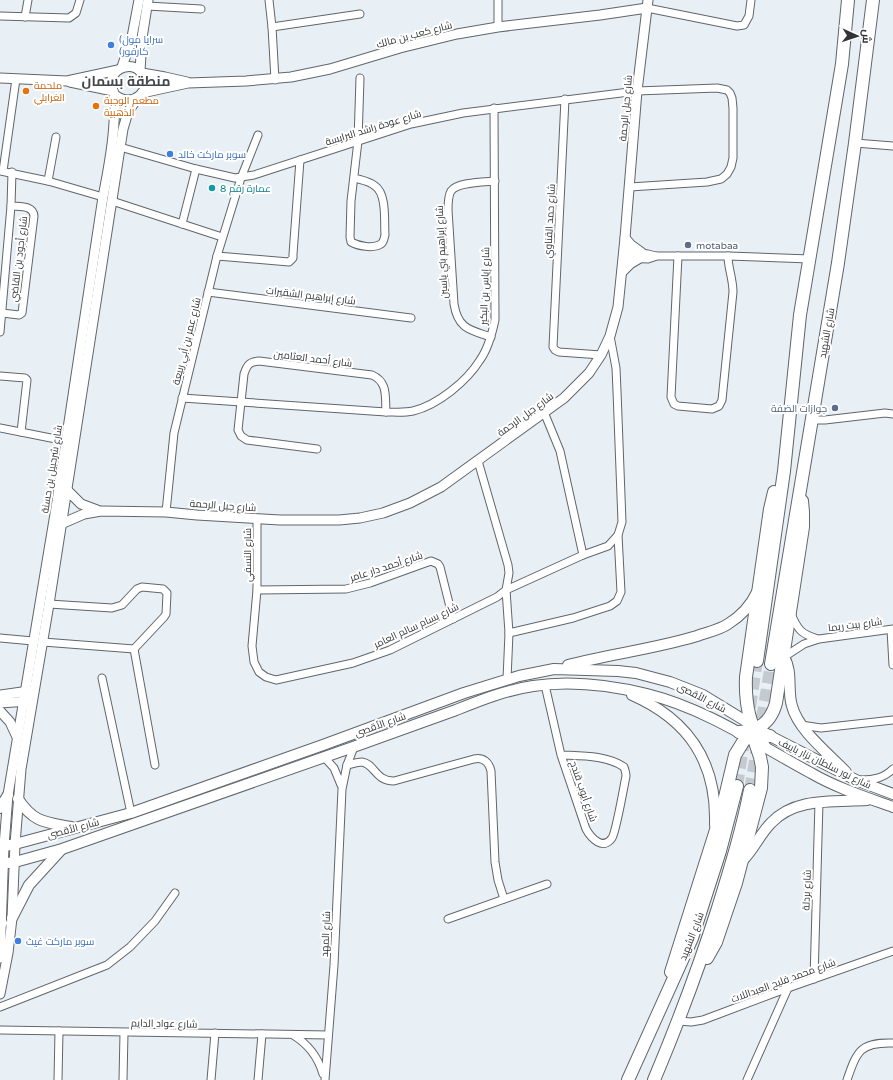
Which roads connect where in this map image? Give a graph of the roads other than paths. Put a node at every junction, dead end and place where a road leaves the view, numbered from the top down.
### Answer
1 (28, 0) edge
2 (80, 0) edge
3 (139, 0) edge
4 (269, 0) edge
5 (498, 0) edge
6 (751, 0) edge
7 (848, 0) edge
8 (873, 0) edge
9 (147, 3) edge
10 (648, 4) edge
11 (201, 9) dead end
12 (360, 14) dead end
13 (0, 16) edge
14 (25, 17) junction
15 (272, 27) junction
16 (498, 27) junction
17 (120, 69) junction
18 (141, 72) junction
19 (0, 78) edge
20 (360, 78) dead end
21 (16, 79) junction
22 (275, 80) junction
23 (67, 81) junction
24 (188, 82) junction
25 (637, 91) junction
26 (114, 92) junction
27 (140, 95) junction
28 (565, 99) junction
29 (494, 108) junction
30 (258, 135) dead end
31 (56, 137) dead end
32 (358, 141) junction
33 (856, 143) junction
34 (893, 146) edge
35 (120, 147) junction
36 (300, 160) junction
37 (196, 169) junction
38 (1, 171) edge
39 (12, 172) junction
40 (241, 178) junction
41 (354, 178) junction
42 (48, 181) junction
43 (495, 182) junction
44 (630, 187) junction
45 (107, 199) junction
46 (11, 206) junction
47 (182, 224) junction
48 (222, 237) junction
49 (625, 238) junction
50 (624, 254) junction
51 (217, 256) junction
52 (641, 256) junction
53 (678, 256) junction
54 (728, 256) junction
55 (810, 259) junction
56 (622, 272) junction
57 (208, 292) junction
58 (2, 313) junction
59 (411, 318) dead end
60 (0, 332) edge
61 (610, 336) junction
62 (491, 337) junction
63 (601, 355) junction
64 (0, 376) edge
65 (182, 398) junction
66 (240, 402) junction
67 (893, 409) edge
68 (386, 412) junction
69 (544, 412) junction
70 (889, 413) edge
71 (811, 420) junction
72 (0, 428) edge
73 (21, 432) junction
74 (66, 441) junction
75 (317, 449) dead end
76 (478, 461) junction
77 (784, 471) junction
78 (66, 489) junction
79 (799, 492) junction
80 (101, 511) junction
81 (166, 512) junction
82 (257, 519) junction
83 (61, 524) junction
84 (618, 535) junction
85 (583, 555) junction
86 (759, 586) junction
87 (257, 590) junction
88 (506, 590) junction
89 (49, 604) junction
90 (790, 613) junction
91 (453, 620) junction
92 (892, 629) edge
93 (508, 633) junction
94 (0, 638) edge
95 (818, 639) junction
96 (33, 640) junction
97 (43, 642) junction
98 (134, 649) junction
99 (784, 657) junction
100 (757, 661) tunnel mouth
101 (771, 664) tunnel mouth
102 (893, 665) edge
103 (554, 669) junction
104 (27, 677) junction
105 (102, 678) dead end
106 (508, 679) junction
107 (545, 685) junction
108 (613, 687) junction
109 (25, 691) junction
110 (34, 691) junction
111 (4, 694) edge
112 (32, 701) junction
113 (23, 702) junction
114 (0, 703) edge
115 (0, 711) edge
116 (893, 720) edge
117 (801, 725) junction
118 (754, 733) junction
119 (17, 736) junction
120 (354, 747) junction
121 (561, 755) junction
122 (324, 757) junction
123 (155, 765) dead end
124 (347, 765) junction
125 (893, 769) edge
126 (854, 779) junction
127 (737, 786) tunnel mouth
128 (342, 790) junction
129 (750, 790) tunnel mouth
130 (893, 794) edge
131 (8, 795) junction
132 (18, 799) junction
133 (872, 800) junction
134 (819, 802) junction
135 (893, 807) edge
136 (0, 808) edge
137 (131, 813) junction
138 (75, 828) junction
139 (715, 831) junction
140 (15, 844) junction
141 (2, 847) edge
142 (62, 849) junction
143 (743, 860) junction
144 (15, 862) junction
145 (2, 864) edge
146 (547, 884) dead end
147 (175, 893) dead end
148 (504, 899) junction
149 (12, 918) junction
150 (448, 919) dead end
151 (1, 921) edge
152 (893, 952) edge
153 (0, 958) edge
154 (699, 968) junction
155 (814, 979) junction
156 (0, 986) edge
157 (788, 988) junction
158 (665, 998) junction
159 (0, 1007) edge
160 (679, 1021) junction
161 (0, 1030) edge
162 (59, 1031) junction
163 (124, 1032) junction
164 (215, 1034) junction
165 (262, 1034) junction
166 (293, 1034) junction
167 (328, 1035) junction
168 (893, 1043) edge
169 (58, 1080) edge
170 (123, 1080) edge
171 (211, 1080) edge
172 (258, 1080) edge
173 (325, 1080) edge
174 (628, 1080) edge
175 (654, 1080) edge
176 (747, 1080) edge
177 (847, 1080) edge

1 - 14 street
2 - 14 street
3 - 17 street
4 - 15 street
5 - 16 street
6 - 10 street
7 - 55 highway
8 - 33 highway, شارع الشهيد
9 - 11 street
9 - 18 street
10 - 16 street, شارع كعب بن مالك
10 - 25 street, شارع جبل الرحمة
12 - 15 street
13 - 14 street
15 - 22 street
16 - 22 street, شارع كعب بن مالك
17 - 18 street
17 - 23 street
17 - 26 street
18 - 24 street, شارع كعب بن مالك
18 - 27 street
19 - 21 street
20 - 32 street
21 - 23 street
21 - 38 street
22 - 24 street, شارع كعب بن مالك
23 - 26 street
24 - 27 street, شارع كعب بن مالك
25 - 28 street, شارع عودة راشد البرايسة
25 - 44 street, شارع جبل الرحمة
25 - 44 street, شارع عودة راشد البرايسة
26 - 27 street
26 - 45 street, شارع شرحبيل بن حسنة
27 - 35 street, شارع شرحبيل بن حسنة
28 - 29 street, شارع عودة راشد البرايسة
28 - 63 street, شارع حمد القناوي
29 - 32 street, شارع عودة راشد البرايسة
29 - 43 street, شارع إياس بن البكير
30 - 40 street, شارع عمر بن أبي ربيعة
31 - 42 street
32 - 36 street, شارع عودة راشد البرايسة
32 - 41 street
33 - 34 street
33 - 71 highway, شارع الشهيد
35 - 37 street, شارع عودة راشد البرايسة
35 - 45 street, شارع شرحبيل بن حسنة
36 - 40 street, شارع عودة راشد البرايسة
36 - 51 street
37 - 40 street, شارع عودة راشد البرايسة
37 - 47 street
38 - 39 street
39 - 42 street
39 - 46 street
40 - 48 street, شارع عمر بن أبي ربيعة
41 - 41 street
42 - 45 street
43 - 62 street, شارع إياس بن البكير
43 - 62 street, شارع إبراهيم بني ياسين
44 - 49 street, شارع جبل الرحمة
45 - 47 street
45 - 74 street, شارع شرحبيل بن حسنة
45 - 78 street, شارع شرحبيل بن حسنة
46 - 58 street
46 - 58 street, شارع أجود بن القاضي
47 - 48 street
48 - 51 street, شارع عمر بن أبي ربيعة
49 - 50 street, شارع جبل الرحمة
49 - 52 street
50 - 52 street
50 - 56 street, شارع جبل الرحمة
51 - 57 street, شارع عمر بن أبي ربيعة
52 - 53 street
52 - 56 street
53 - 54 street
53 - 54 street
54 - 55 street
55 - 77 highway
56 - 61 street, شارع جبل الرحمة
57 - 59 street, شارع إبراهيم الشقيرات
57 - 65 street, شارع عمر بن أبي ربيعة
58 - 60 street
61 - 63 street, شارع جبل الرحمة
61 - 84 street
62 - 68 street, شارع إياس بن البكير
63 - 69 street, شارع جبل الرحمة
64 - 73 street
65 - 66 street, شارع إياس بن البكير
65 - 81 street, شارع عمر بن أبي ربيعة
66 - 68 street, شارع إياس بن البكير
66 - 68 street, شارع أحمد العثامين
66 - 75 street
67 - 70 street
69 - 76 street, شارع جبل الرحمة
69 - 85 street
70 - 71 street
71 - 79 highway, شارع الشهيد
72 - 73 street
73 - 74 street
74 - 96 street, شارع شرحبيل بن حسنة
76 - 82 street, شارع جبل الرحمة
76 - 88 street
77 - 86 highway
77 - 100 highway
78 - 80 street, شارع جبل الرحمة
78 - 83 street, شارع شرحبيل بن حسنة
79 - 90 highway
79 - 101 highway, شارع الشهيد
80 - 81 street, شارع جبل الرحمة
80 - 83 street, شارع جبل الرحمة
81 - 82 street, شارع جبل الرحمة
82 - 87 street, شارع النسفي
83 - 89 street, شارع شرحبيل بن حسنة
84 - 85 street, شارع بسام سالم العامر
84 - 93 street
85 - 88 street, شارع بسام سالم العامر
86 - 103 main road
86 - 118 highway
87 - 91 street, شارع أحمد دار عامر
87 - 91 street, شارع بسام سالم العامر
88 - 91 street, شارع بسام سالم العامر
88 - 93 street
89 - 97 street, شارع شرحبيل بن حسنة
89 - 98 street
90 - 95 street, شارع بيت ريما
90 - 99 highway
92 - 95 street, شارع بيت ريما
92 - 102 street
93 - 106 street
94 - 96 street
95 - 99 street, شارع بيت ريما
96 - 104 street, شارع شرحبيل بن حسنة
97 - 98 street
97 - 110 street, شارع شرحبيل بن حسنة
98 - 123 street
99 - 117 main road
99 - 118 highway
103 - 106 main road, شارع الأقصى
103 - 118 main road, شارع الأقصى
104 - 109 street, شارع شرحبيل بن حسنة
104 - 111 street
105 - 137 street
106 - 137 main road, شارع الأقصى
107 - 108 main road, شارع الأقصى
107 - 120 main road, شارع الأقصى
107 - 121 street, شارع أيوب قندح
108 - 118 main road, شارع الأقصى
108 - 139 main road
109 - 110 street
109 - 111 street
109 - 113 street, شارع شرحبيل بن حسنة
110 - 112 street, شارع شرحبيل بن حسنة
112 - 113 street
112 - 132 street, شارع شرحبيل بن حسنة
113 - 114 street
113 - 119 street, شارع شرحبيل بن حسنة
115 - 119 street
116 - 117 street
117 - 126 main road
118 - 126 main road, شارع نور سلطان نزار باييف
118 - 133 main road, شارع نور سلطان نزار باييف
118 - 139 highway
118 - 143 highway
119 - 131 street, شارع شرحبيل بن حسنة
120 - 122 main road, شارع الأقصى
120 - 124 street, شارع المهد
121 - 121 street, شارع أيوب قندح
122 - 128 street, شارع المهد
122 - 142 main road, شارع الأقصى
124 - 128 street, شارع المهد
124 - 148 street
125 - 126 street
126 - 130 main road, شارع نور سلطان نزار باييف
127 - 158 highway, شارع الشهيد
128 - 167 street, شارع المهد
129 - 154 highway, شارع الشهيد
131 - 136 main road
131 - 141 street, شارع شرحبيل بن حسنة
132 - 138 main road
132 - 140 street, شارع شرحبيل بن حسنة
133 - 134 main road
133 - 135 main road, شارع نور سلطان نزار باييف
134 - 143 main road
134 - 155 street, شارع بردلة
137 - 138 main road, شارع الأقصى
138 - 140 main road, شارع الأقصى
139 - 158 highway
140 - 141 main road, شارع الأقصى
140 - 144 street, شارع شرحبيل بن حسنة
141 - 145 street, شارع شرحبيل بن حسنة
142 - 144 main road, شارع الأقصى
142 - 149 main road
143 - 154 highway
144 - 145 main road, شارع الأقصى
144 - 149 street, شارع شرحبيل بن حسنة
145 - 151 street, شارع شرحبيل بن حسنة
146 - 148 street
147 - 159 street
148 - 150 street
149 - 156 street, شارع شرحبيل بن حسنة
151 - 153 street, شارع شرحبيل بن حسنة
152 - 155 street, شارع محمد فليح العبداللات
154 - 160 highway, شارع الشهيد
155 - 157 street, شارع محمد فليح العبداللات
157 - 160 street, شارع محمد فليح العبداللات
157 - 176 street
158 - 174 highway, شارع الشهيد
160 - 175 highway, شارع الشهيد
161 - 162 street, شارع عواد الدايم
162 - 163 street, شارع عواد الدايم
162 - 169 street
163 - 164 street, شارع عواد الدايم
163 - 170 street
164 - 165 street, شارع عواد الدايم
164 - 171 street
165 - 166 street, شارع عواد الدايم
165 - 172 street
166 - 167 street, شارع عواد الدايم
166 - 173 street
167 - 173 street, شارع المهد
168 - 177 street

